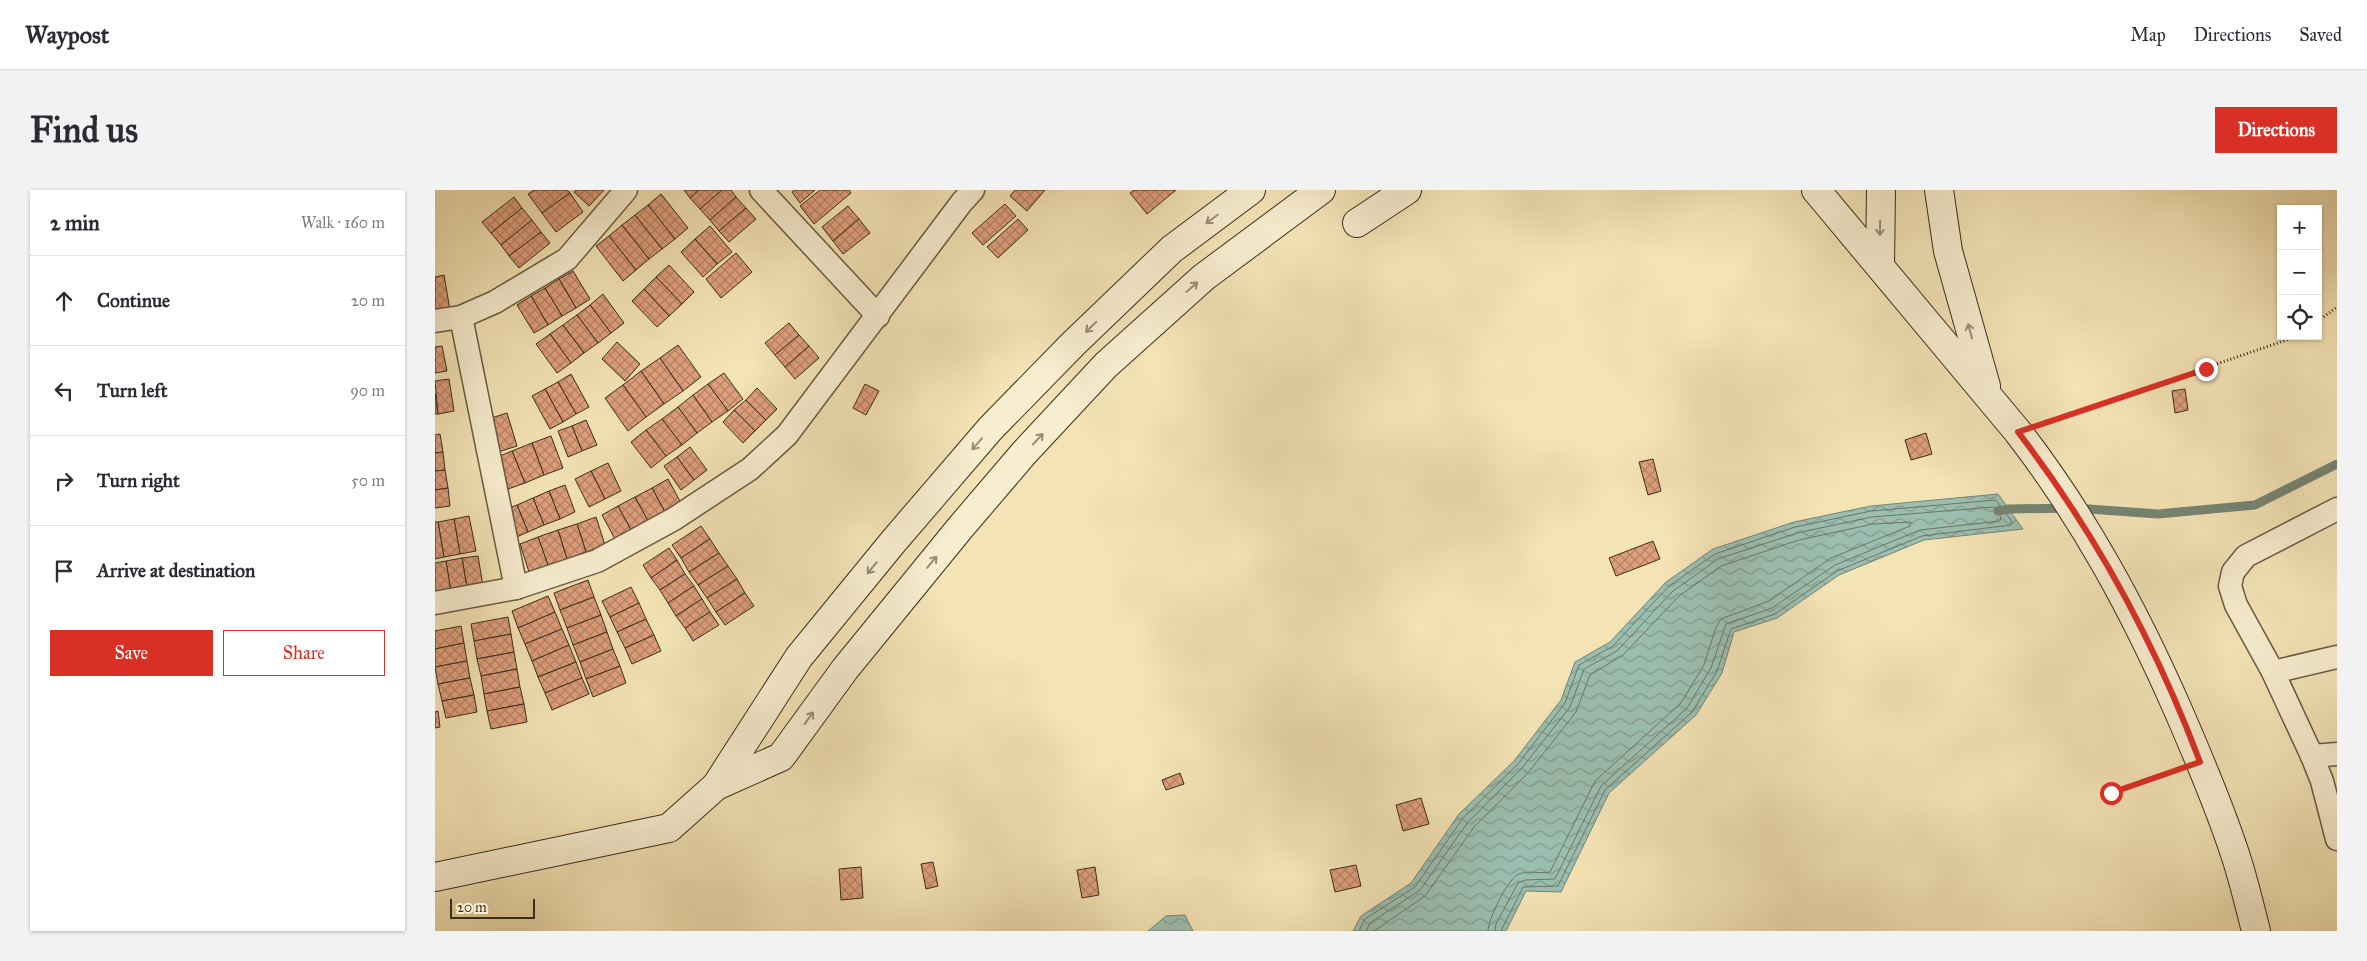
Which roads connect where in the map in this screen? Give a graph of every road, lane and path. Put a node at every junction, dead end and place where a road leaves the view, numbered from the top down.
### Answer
1 (626, 190) edge
2 (761, 190) edge
3 (973, 190) edge
4 (1251, 190) edge
5 (1321, 190) edge
6 (1407, 190) edge
7 (1816, 190) edge
8 (1881, 190) edge
9 (1939, 190) edge
10 (1357, 223) dead end
11 (1880, 266) junction
12 (2337, 307) edge
13 (461, 316) junction
14 (878, 316) junction
15 (2322, 318) edge
16 (435, 321) edge
17 (2285, 340) edge
18 (1988, 394) junction
19 (2018, 432) junction
20 (2337, 508) edge
21 (516, 588) junction
22 (435, 604) edge
23 (2337, 657) edge
24 (2273, 672) junction
25 (2337, 754) edge
26 (2312, 756) junction
27 (2200, 762) junction
28 (716, 786) junction
29 (2111, 793) dead end
30 (2337, 839) edge
31 (435, 877) edge
32 (2256, 931) edge

1 - 13 street
2 - 14 street
3 - 14 street
4 -> 28 street
28 -> 5 street
6 - 10 street
7 - 11 street
8 -> 11 street
18 -> 9 street
11 - 18 street
12 - 15 path
13 - 16 street
13 - 21 street
14 - 21 street
17 - 19 path
18 - 19 street
19 - 27 street
20 - 24 street
21 - 22 street
23 - 24 street
24 - 26 street
25 - 26 street
26 - 30 street
27 - 29 path
27 - 32 street
28 - 31 street

